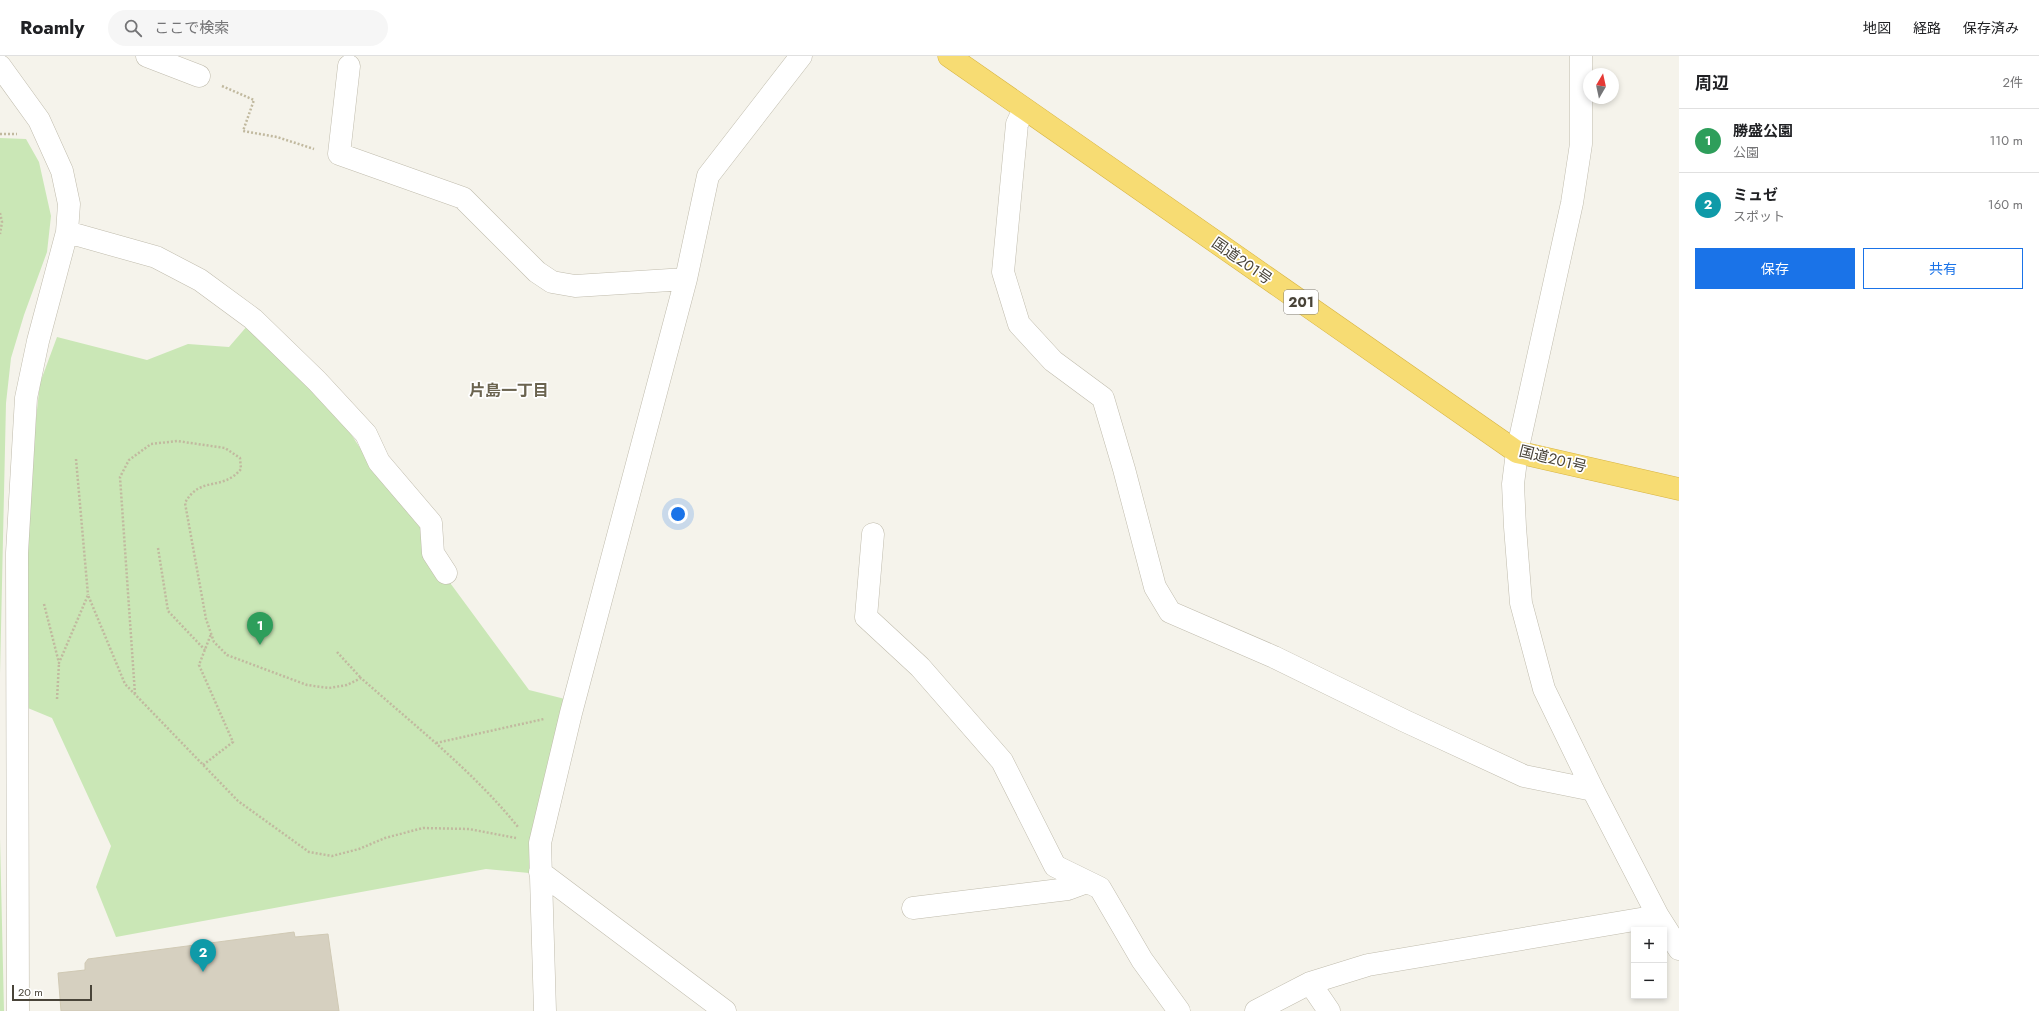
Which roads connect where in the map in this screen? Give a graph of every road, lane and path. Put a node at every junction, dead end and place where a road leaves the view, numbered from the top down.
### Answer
1 (147, 56) edge
2 (801, 56) edge
3 (949, 56) edge
4 (1581, 56) edge
5 (0, 66) edge
6 (349, 66) dead end
7 (199, 76) joint
8 (1024, 109) junction
9 (339, 154) junction
10 (0, 213) edge
11 (67, 232) junction
12 (0, 234) edge
13 (686, 279) junction
14 (1517, 452) junction
15 (76, 459) dead end
16 (1679, 489) edge
17 (873, 534) dead end
18 (158, 548) dead end
19 (446, 573) dead end
20 (88, 595) junction
21 (42, 598) dead end
22 (211, 634) junction
23 (205, 650) junction
24 (337, 652) dead end
25 (59, 663) junction
26 (361, 678) junction
27 (134, 694) junction
28 (57, 699) dead end
29 (571, 713) junction
30 (435, 744) junction
31 (203, 765) junction
32 (1593, 790) junction
33 (534, 842) junction
34 (540, 872) junction
35 (1087, 882) junction
36 (913, 908) dead end
37 (1658, 916) junction
38 (1679, 949) edge
39 (1310, 983) junction
40 (18, 1011) edge
41 (545, 1011) edge
42 (725, 1011) edge
43 (1179, 1011) edge
44 (1256, 1011) edge
45 (1329, 1011) edge

1 - 7 street
2 - 13 street
3 - 8 highway, 国道201号 / 201
4 - 14 street
5 - 11 street
6 - 9 street
7 - 9 path
8 - 14 highway, 国道201号 / 201
8 - 32 street
9 - 13 street
10 - 12 path
11 - 19 street
11 - 40 street
13 - 29 street
14 - 16 highway, 国道201号 / 201
14 - 32 street
15 - 20 path
17 - 35 street
18 - 23 path
20 - 25 path
20 - 27 path
21 - 25 path
22 - 23 path
22 - 26 path
22 - 27 path
23 - 31 path
24 - 26 path
25 - 28 path
26 - 30 path
27 - 31 path
29 - 30 path
29 - 33 street
30 - 33 path
31 - 33 path
32 - 37 street
33 - 34 street
34 - 41 street
34 - 42 street
35 - 36 street
35 - 43 street
37 - 38 street
37 - 39 street
39 - 44 street
39 - 45 street

